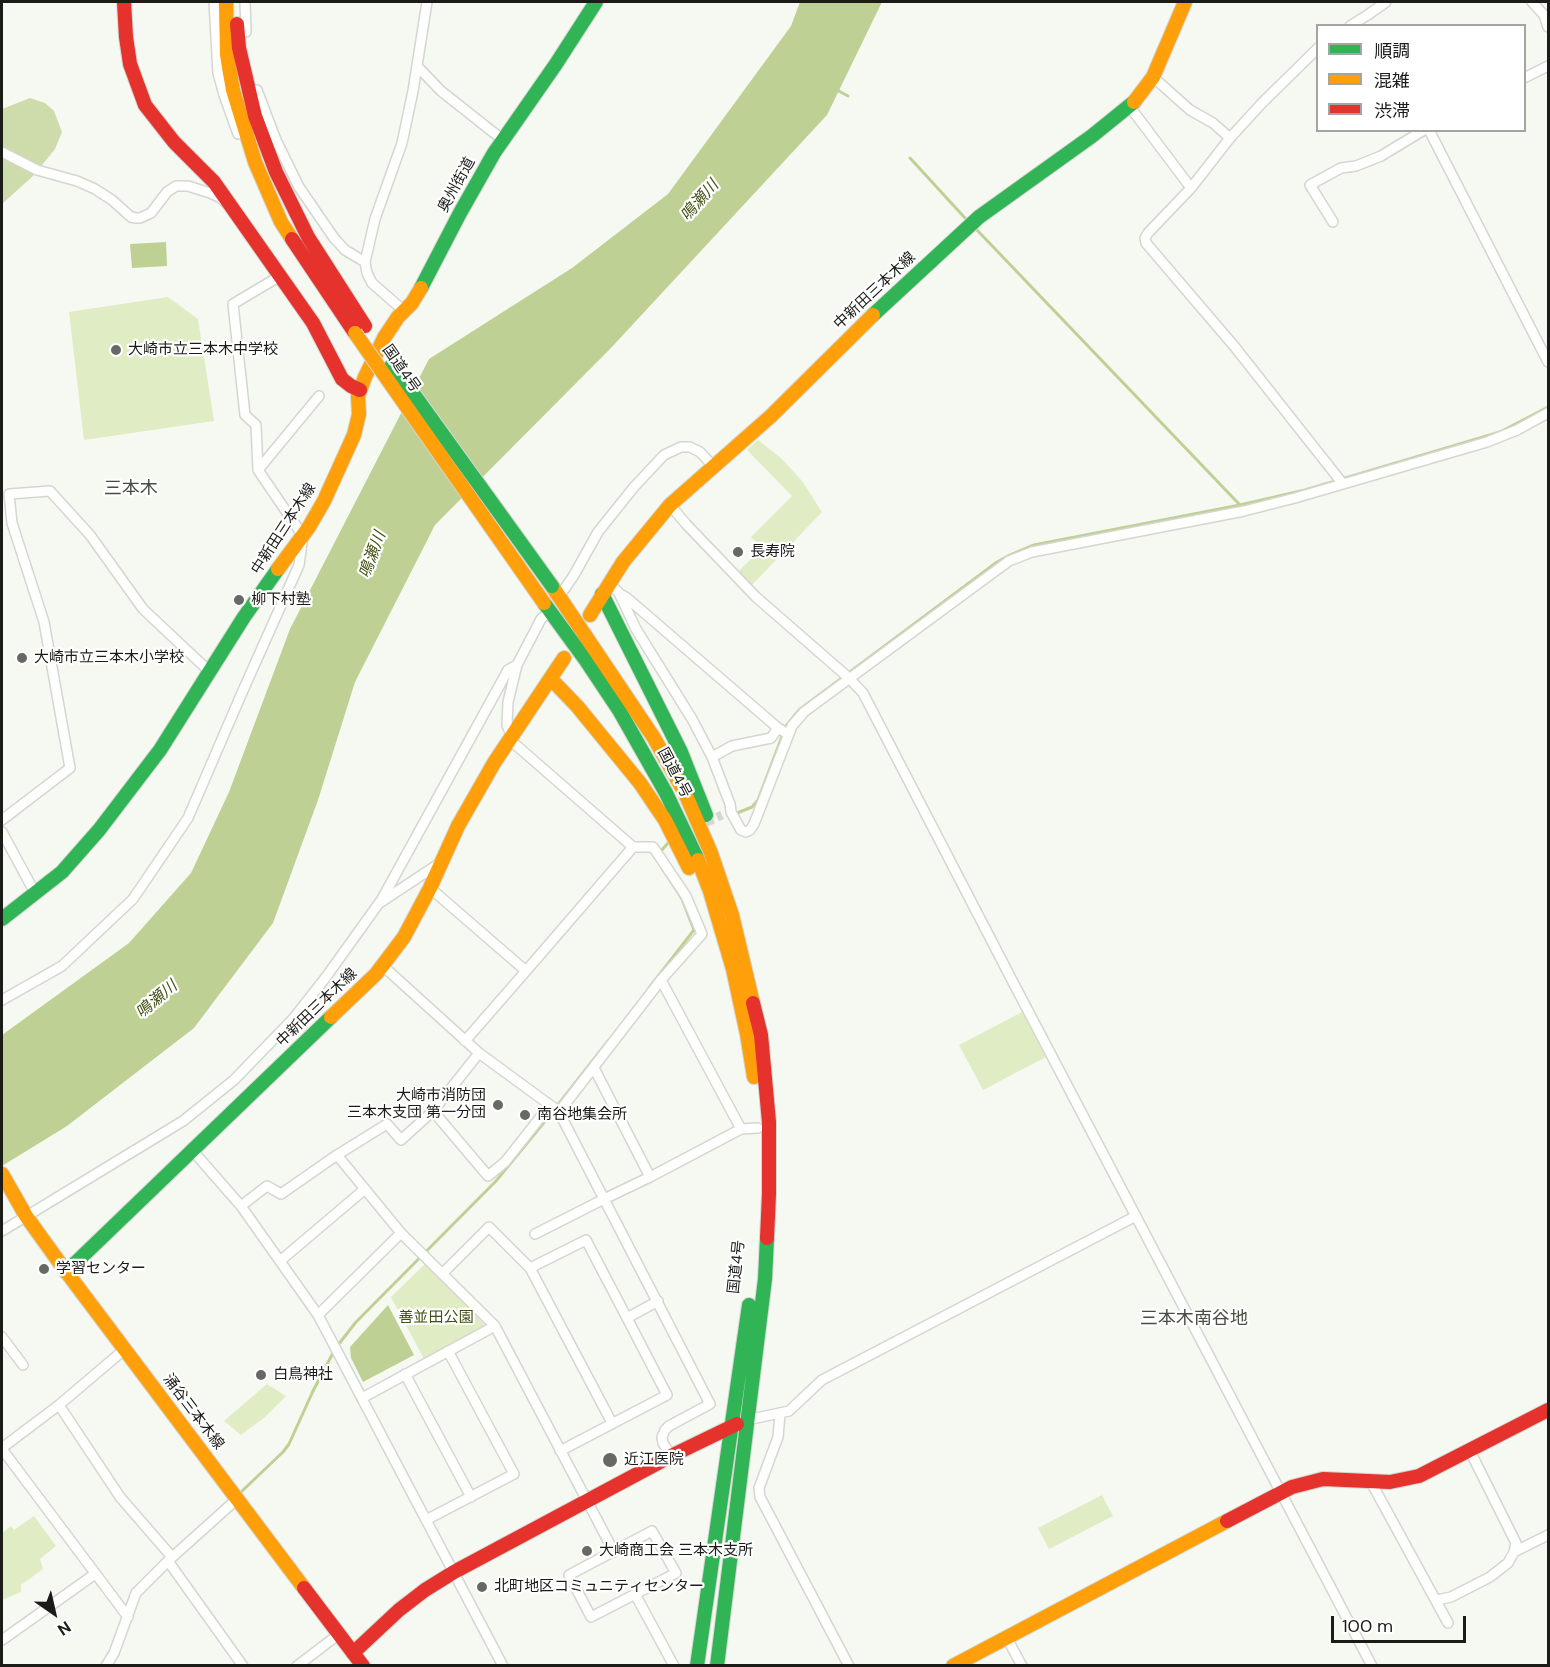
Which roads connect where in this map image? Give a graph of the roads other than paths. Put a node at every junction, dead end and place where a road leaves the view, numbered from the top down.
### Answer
1 (124, 2) edge
2 (214, 2) edge
3 (226, 2) edge
4 (236, 2) edge
5 (245, 2) edge
6 (428, 2) edge
7 (596, 2) edge
8 (1185, 2) edge
9 (1386, 2) edge
10 (1532, 2) edge
11 (1353, 24) edge
12 (1548, 27) edge
13 (1316, 49) edge
14 (417, 66) junction
15 (1548, 66) edge
16 (1153, 77) junction
17 (1526, 77) edge
18 (1130, 107) junction
19 (1421, 132) edge
20 (1430, 132) edge
21 (1230, 138) junction
22 (503, 140) junction
23 (2, 152) edge
24 (260, 176) junction
25 (1191, 188) junction
26 (235, 212) junction
27 (1333, 222) dead end
28 (365, 262) junction
29 (280, 276) junction
30 (404, 311) junction
31 (360, 329) junction
32 (1548, 362) edge
33 (360, 390) junction
34 (319, 396) dead end
35 (1548, 413) edge
36 (713, 466) junction
37 (258, 470) junction
38 (1341, 481) junction
39 (670, 505) junction
40 (303, 536) junction
41 (610, 590) junction
42 (556, 591) junction
43 (547, 607) junction
44 (590, 615) dead end
45 (564, 658) dead end
46 (517, 666) junction
47 (210, 672) junction
48 (847, 676) junction
49 (551, 679) junction
50 (783, 731) junction
51 (510, 737) junction
52 (712, 757) junction
53 (2, 820) edge
54 (2, 832) edge
55 (633, 847) junction
56 (440, 864) junction
57 (430, 888) junction
58 (35, 893) junction
59 (379, 903) junction
60 (2, 919) edge
61 (723, 936) junction
62 (383, 966) junction
63 (526, 971) junction
64 (748, 979) junction
65 (661, 980) junction
66 (2, 1000) edge
67 (465, 1041) junction
68 (479, 1053) junction
69 (594, 1068) junction
70 (554, 1108) junction
71 (433, 1112) junction
72 (758, 1128) junction
73 (741, 1129) junction
74 (194, 1151) junction
75 (337, 1155) junction
76 (2, 1174) edge
77 (650, 1177) junction
78 (365, 1189) junction
79 (604, 1199) junction
80 (241, 1206) junction
81 (23, 1210) junction
82 (1136, 1216) junction
83 (2, 1231) edge
84 (401, 1233) junction
85 (535, 1234) dead end
86 (280, 1261) junction
87 (530, 1269) junction
88 (66, 1272) junction
89 (442, 1274) junction
90 (658, 1301) junction
91 (318, 1315) junction
92 (627, 1318) junction
93 (495, 1326) junction
94 (2, 1337) edge
95 (125, 1349) junction
96 (448, 1351) junction
97 (23, 1365) dead end
98 (405, 1374) junction
99 (362, 1398) junction
100 (60, 1405) junction
101 (1548, 1410) edge
102 (780, 1414) junction
103 (747, 1420) junction
104 (612, 1424) junction
105 (731, 1427) junction
106 (2, 1448) edge
107 (560, 1451) junction
108 (1470, 1451) junction
109 (671, 1456) junction
110 (1371, 1482) junction
111 (1281, 1492) junction
112 (471, 1497) junction
113 (237, 1498) junction
114 (587, 1500) junction
115 (426, 1520) junction
116 (1548, 1535) edge
117 (614, 1552) junction
118 (1514, 1552) junction
119 (170, 1559) junction
120 (454, 1572) junction
121 (95, 1575) junction
122 (635, 1594) junction
123 (1437, 1600) junction
124 (128, 1617) junction
125 (1448, 1623) dead end
126 (339, 1634) junction
127 (1007, 1638) junction
128 (2, 1640) edge
129 (353, 1653) junction
130 (106, 1665) edge
131 (243, 1665) edge
132 (297, 1665) edge
133 (363, 1665) edge
134 (503, 1665) edge
135 (674, 1665) edge
136 (697, 1665) edge
137 (717, 1665) edge
138 (849, 1665) edge
139 (953, 1665) edge
140 (1022, 1665) edge
141 (1372, 1665) edge

1 - 26 main road
2 - 24 street
3 - 24 main road, 国道4号
4 - 31 main road, 国道4号
5 - 28 street
6 - 14 street
7 - 22 main road, 奥州街道
8 - 16 main road, 中新田三本木線
9 - 11 street
10 - 12 street
13 - 21 street
14 - 22 street
14 - 28 street
15 - 17 street
16 - 18 main road, 中新田三本木線
16 - 21 street
18 - 25 street
18 - 36 main road, 中新田三本木線
19 - 27 street
20 - 32 street
21 - 25 street
22 - 30 main road, 奥州街道
23 - 26 street
24 - 31 main road, 国道4号
25 - 38 street
26 - 29 main road
28 - 30 street
29 - 33 main road
29 - 37 street
30 - 33 main road, 奥州街道
31 - 42 main road, 国道4号, bridge
31 - 43 main road, 国道4号, bridge
33 - 40 main road, 中新田三本木線
34 - 37 street
35 - 38 street
36 - 39 main road, 中新田三本木線
36 - 42 street
37 - 40 street
38 - 48 street
39 - 41 main road, 中新田三本木線
39 - 48 street
40 - 47 main road, 中新田三本木線
40 - 66 street
41 - 44 main road, 中新田三本木線
41 - 50 street
41 - 52 street
41 - 64 main road
42 - 64 main road, 国道4号
43 - 46 street
43 - 61 main road, 国道4号
45 - 49 main road, 中新田三本木線
46 - 51 street
46 - 59 street
47 - 53 street
47 - 58 main road, 中新田三本木線
48 - 50 street
48 - 82 street
49 - 51 main road, 中新田三本木線
49 - 61 main road
50 - 52 street
50 - 52 street
51 - 55 street
51 - 56 main road, 中新田三本木線
54 - 58 street
55 - 63 street
55 - 65 street
56 - 57 main road, 中新田三本木線
56 - 59 street
57 - 62 main road, 中新田三本木線
57 - 63 street
58 - 60 main road, 中新田三本木線
59 - 81 street
61 - 72 main road, 国道4号
62 - 67 street
62 - 74 main road, 中新田三本木線
63 - 67 street
64 - 103 main road, 国道4号
65 - 69 street
65 - 73 street
67 - 68 street
68 - 70 street
68 - 71 street
69 - 70 street
69 - 77 street
70 - 71 street
70 - 79 street
71 - 75 street
72 - 73 street
72 - 105 main road, 国道4号
73 - 77 street
74 - 80 street
74 - 88 main road, 中新田三本木線
75 - 78 street
75 - 80 street
76 - 81 main road, 涌谷三本木線
77 - 79 street
78 - 84 street
78 - 86 street
79 - 85 street
79 - 90 street
80 - 86 street
81 - 83 street
81 - 88 main road, 涌谷三本木線
82 - 102 street
82 - 111 street
84 - 89 street
84 - 91 street
86 - 91 street
87 - 89 street
87 - 92 street
87 - 104 street
88 - 95 main road, 涌谷三本木線
89 - 93 street
90 - 92 street
90 - 109 street
91 - 99 street
92 - 104 street
93 - 96 street
93 - 107 street
94 - 97 street
95 - 100 street
95 - 113 main road, 涌谷三本木線
96 - 98 street
96 - 112 street
98 - 99 street
98 - 112 street
99 - 115 street
100 - 106 street
100 - 119 street
101 - 108 main road
102 - 103 street
102 - 138 street
103 - 105 main road
103 - 137 main road, 国道4号
104 - 107 street
105 - 109 main road
105 - 136 main road, 国道4号
106 - 121 street
107 - 114 street
108 - 110 main road
108 - 118 street
109 - 114 main road
110 - 111 main road
110 - 123 street
111 - 127 main road
111 - 141 street
112 - 115 street
113 - 119 street
113 - 126 main road, 涌谷三本木線
114 - 117 street
114 - 120 main road
115 - 120 street
116 - 118 street
117 - 122 street
117 - 122 street
118 - 123 street
119 - 124 street
119 - 131 street
120 - 129 main road
120 - 134 street
121 - 124 street
121 - 128 street
122 - 135 street
123 - 125 street
124 - 130 street
126 - 129 main road, 涌谷三本木線
126 - 132 street
127 - 139 main road
127 - 140 street
129 - 133 main road, 涌谷三本木線

